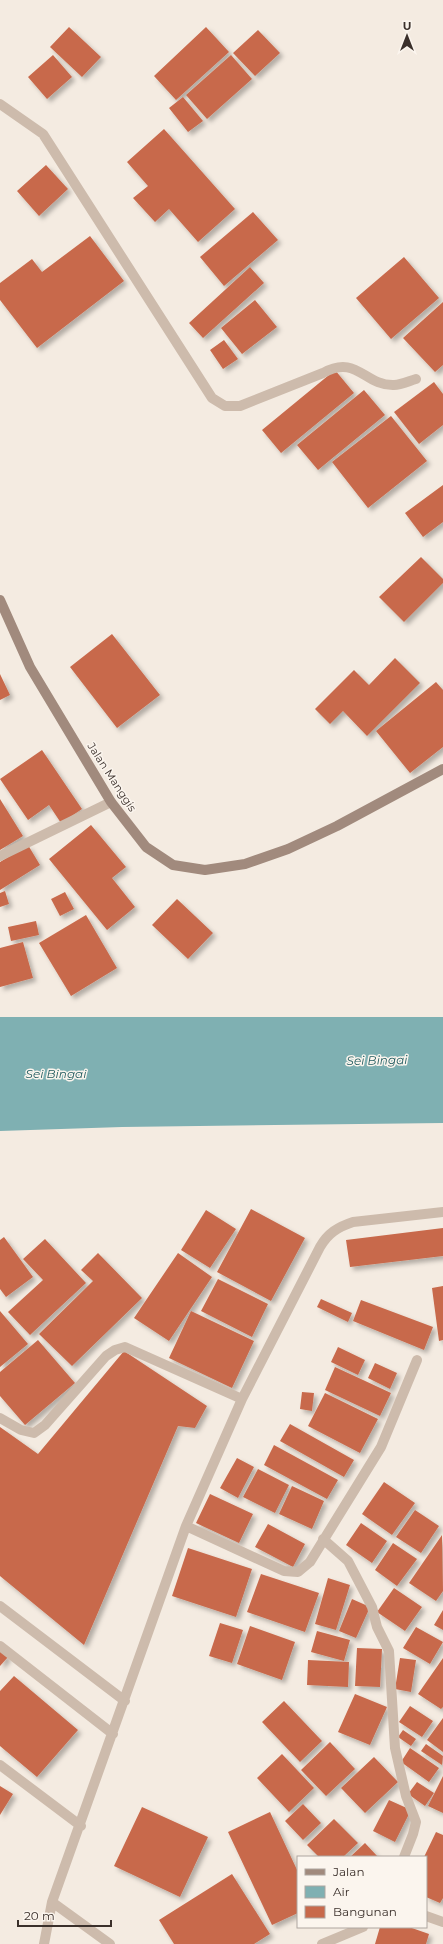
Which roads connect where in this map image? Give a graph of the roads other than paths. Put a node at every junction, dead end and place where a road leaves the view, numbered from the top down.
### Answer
1 (0, 104) edge
2 (416, 379) dead end
3 (0, 600) edge
4 (443, 769) edge
5 (111, 802) junction
6 (0, 856) edge
7 (443, 1212) edge
8 (417, 1360) dead end
9 (242, 1399) junction
10 (0, 1418) edge
11 (186, 1526) junction
12 (323, 1539) junction
13 (0, 1606) edge
14 (0, 1646) edge
15 (125, 1701) junction
16 (113, 1734) junction
17 (0, 1765) edge
18 (81, 1826) junction
19 (404, 1856) edge
20 (52, 1902) junction
21 (427, 1916) edge
22 (443, 1922) edge
23 (361, 1928) edge
24 (44, 1944) edge
25 (110, 1944) edge
26 (322, 1944) edge

1 - 2 street
3 - 5 street, Jalan Manggis
4 - 5 street, Jalan Manggis
5 - 6 street
7 - 9 street
8 - 12 street
9 - 10 street
9 - 11 street
11 - 12 street
11 - 15 street
12 - 19 street
13 - 15 street
14 - 16 street
15 - 16 street
16 - 18 street
17 - 18 street
18 - 20 street
20 - 24 street
20 - 25 street
21 - 22 street
23 - 26 street

